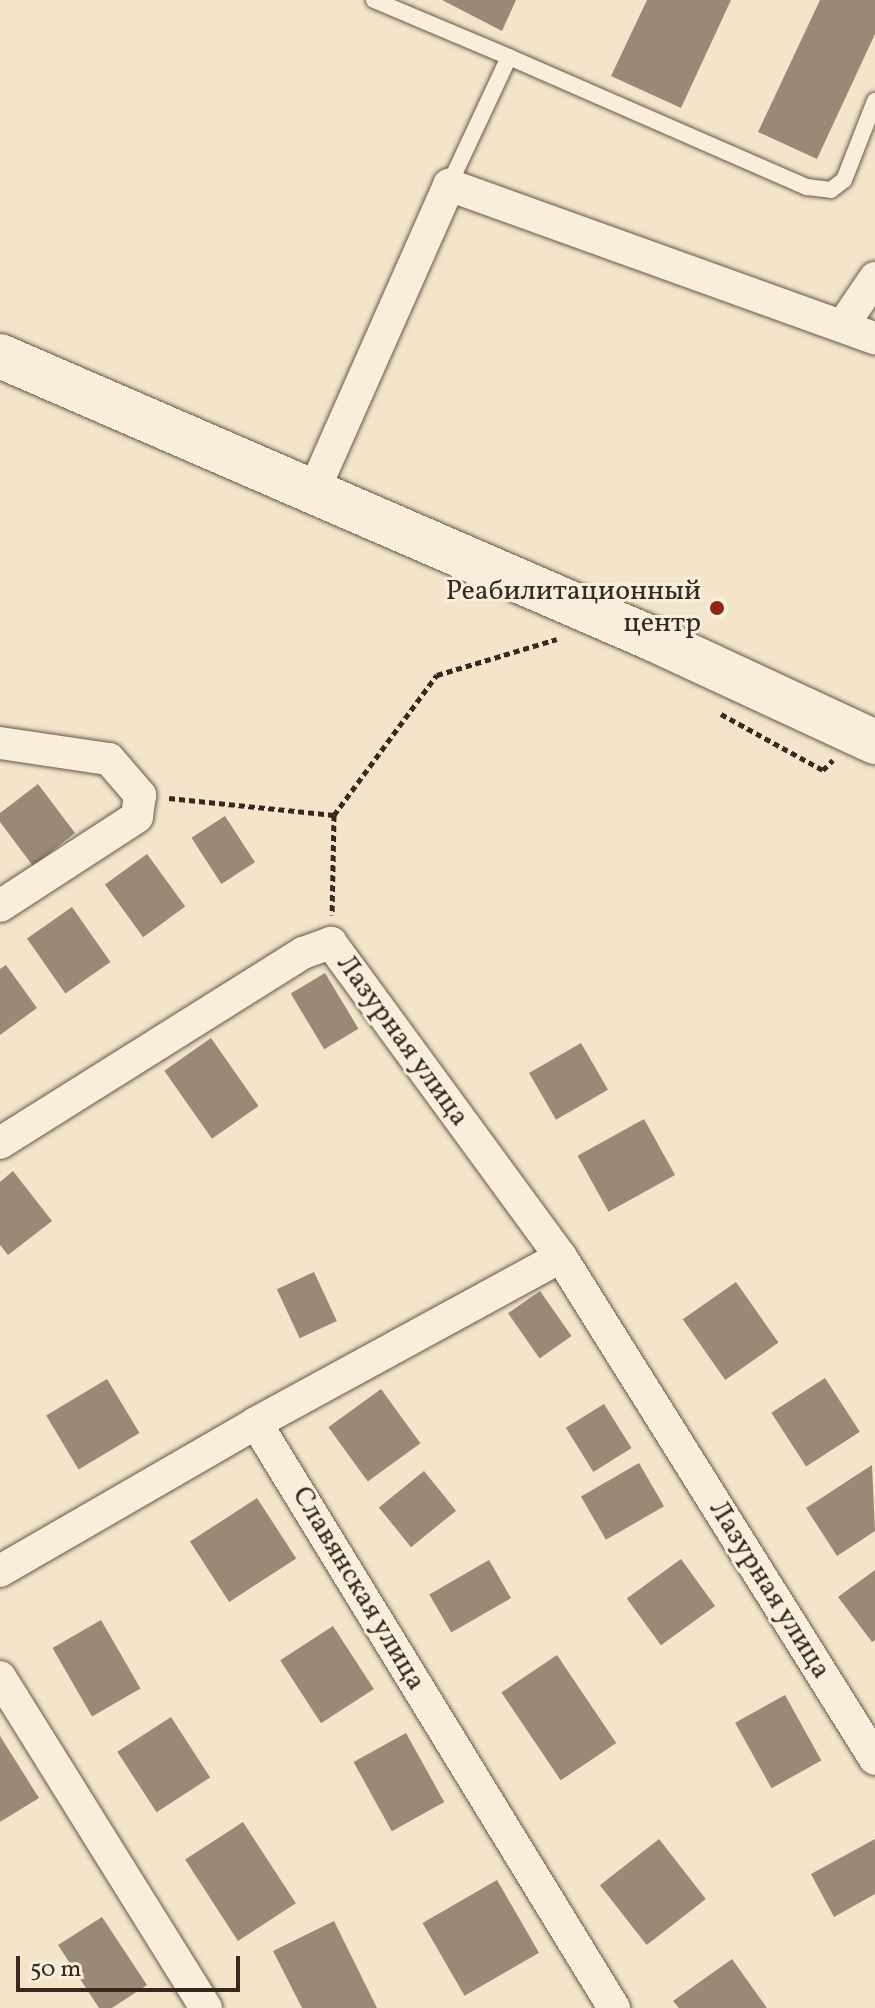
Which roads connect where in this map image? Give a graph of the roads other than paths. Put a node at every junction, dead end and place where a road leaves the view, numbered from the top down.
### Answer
1 (374, 0) edge
2 (509, 57) junction
3 (875, 101) edge
4 (449, 185) junction
5 (875, 278) edge
6 (843, 325) junction
7 (875, 338) edge
8 (0, 356) edge
9 (314, 490) junction
10 (868, 739) edge
11 (0, 743) edge
12 (0, 906) edge
13 (0, 1143) edge
14 (561, 1257) junction
15 (256, 1423) junction
16 (0, 1571) edge
17 (0, 1677) edge
18 (875, 1759) edge
19 (206, 2008) edge
20 (614, 2008) edge

1 - 2 lane
2 - 3 lane
2 - 4 lane
4 - 6 street
4 - 9 street
5 - 6 street
6 - 7 street
8 - 9 street
9 - 10 street
11 - 12 street
13 - 14 street, Лазурная улица
14 - 15 street
14 - 18 street, Лазурная улица
15 - 16 street
15 - 20 street, Славянская улица
17 - 19 street

